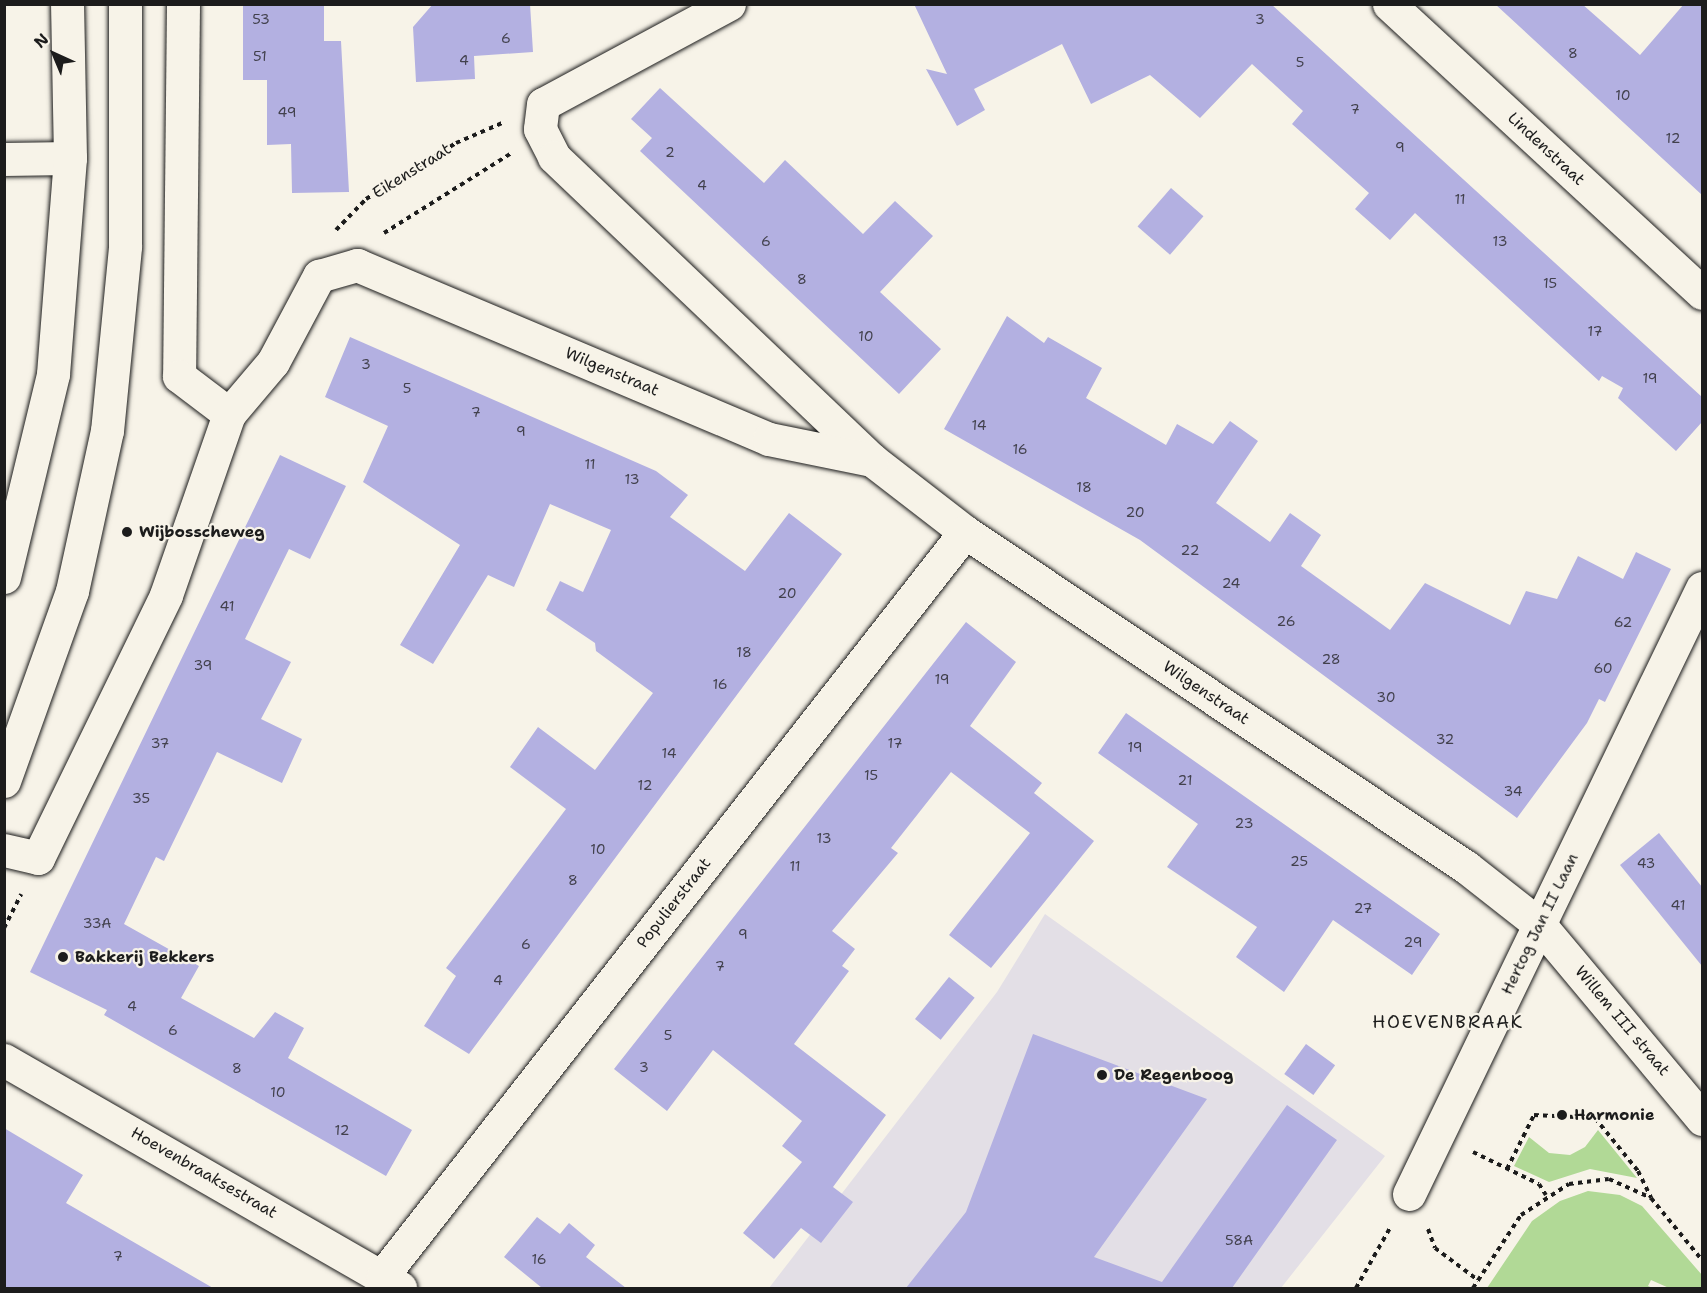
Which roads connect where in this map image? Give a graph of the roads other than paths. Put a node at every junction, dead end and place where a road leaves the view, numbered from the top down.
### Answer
1 (67, 4) edge
2 (125, 4) edge
3 (183, 4) edge
4 (729, 4) edge
5 (1389, 4) edge
6 (70, 158) junction
7 (4, 159) edge
8 (1702, 293) edge
9 (229, 414) junction
10 (872, 460) junction
11 (965, 532) junction
12 (4, 577) edge
13 (1702, 588) edge
14 (4, 781) edge
15 (4, 850) edge
16 (1540, 925) junction
17 (4, 1060) edge
18 (1702, 1119) edge
19 (1406, 1199) road end
20 (392, 1282) edge

1 - 6 street
2 - 14 street
3 - 9 street
4 - 10 street, Wilgenstraat
5 - 8 street, Lindenstraat
6 - 7 street
6 - 12 street
9 - 10 street, Wilgenstraat
9 - 15 street
10 - 11 street, Wilgenstraat
11 - 16 street, Wilgenstraat
11 - 20 street, Populierstraat
13 - 16 street, Hertog Jan II Laan
16 - 18 street, Willem III straat
16 - 19 street, Hertog Jan II Laan
17 - 20 street, Hoevenbraaksestraat

